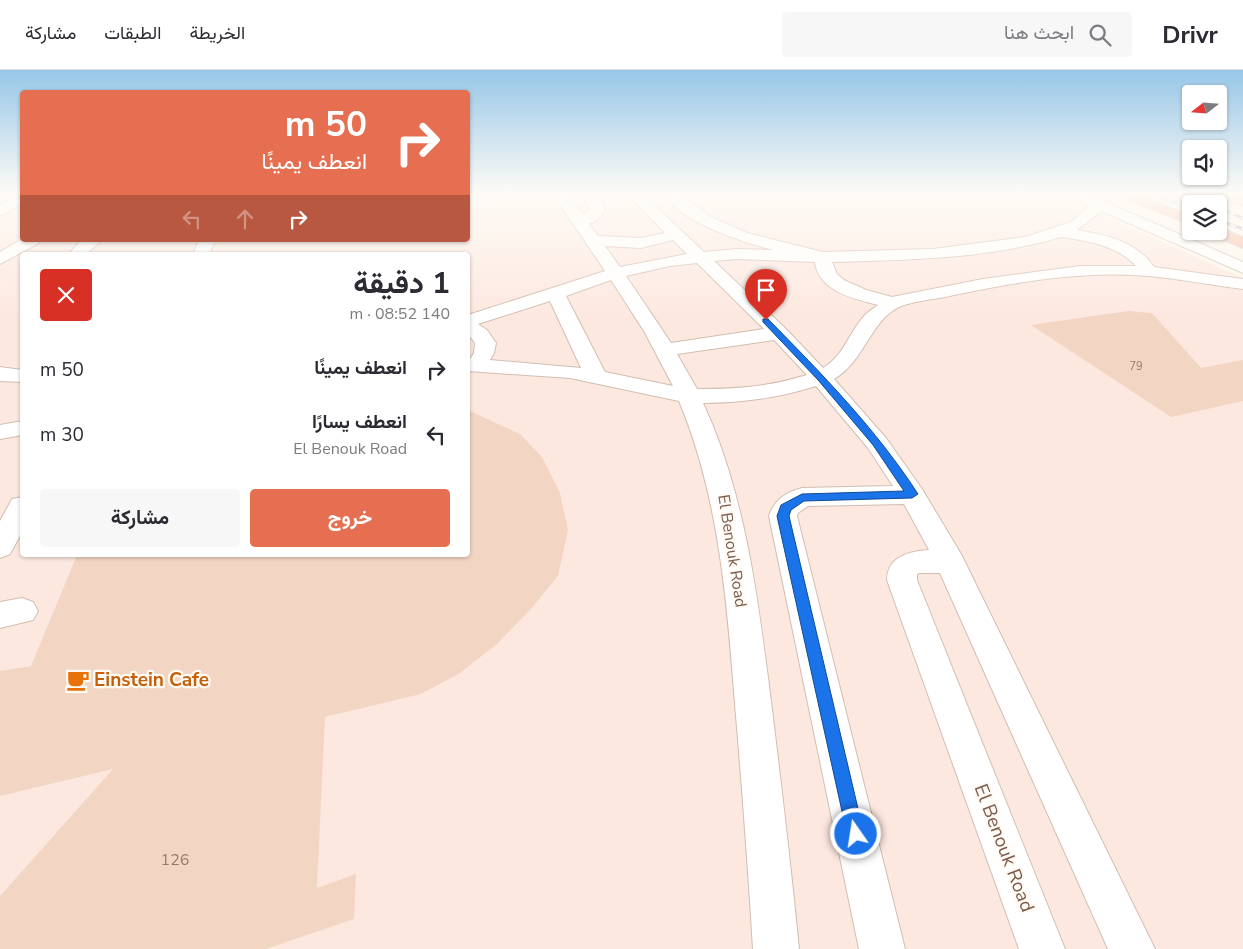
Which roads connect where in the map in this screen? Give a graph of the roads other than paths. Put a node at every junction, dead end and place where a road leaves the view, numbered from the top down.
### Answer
1 (589, 235) edge
2 (604, 235) edge
3 (676, 235) joint
4 (738, 235) edge
5 (1050, 235) edge
6 (1074, 235) edge
7 (1168, 235) edge
8 (1227, 236) edge
9 (20, 237) edge
10 (0, 241) edge
11 (20, 241) edge
12 (89, 242) edge
13 (1243, 243) edge
14 (79, 252) edge
15 (698, 257) junction
16 (823, 258) junction
17 (0, 259) edge
18 (20, 265) edge
19 (0, 267) edge
20 (1243, 268) edge
21 (1148, 271) junction
22 (615, 273) junction
23 (1243, 284) edge
24 (556, 293) junction
25 (892, 303) junction
26 (470, 320) edge
27 (470, 328) edge
28 (779, 333) junction
29 (664, 350) junction
30 (472, 365) edge
31 (0, 374) edge
32 (20, 376) edge
33 (596, 377) junction
34 (821, 378) junction
35 (688, 396) junction
36 (20, 428) edge
37 (0, 432) edge
38 (912, 494) junction
39 (20, 510) edge
40 (0, 547) edge
41 (950, 562) junction
42 (776, 949) edge
43 (882, 949) edge
44 (1042, 949) edge
45 (1132, 949) edge

1 - 22 street, El Benouk Road
2 - 3 street
3 - 15 street
4 - 16 street
5 - 16 street
6 - 21 street
7 - 20 street
8 - 13 highway
9 - 10 street
11 - 17 street
12 - 14 street
15 - 16 street
15 - 22 street
15 - 28 street
16 - 25 street
18 - 19 street
21 - 23 street
21 - 25 street
22 - 24 street
22 - 29 street, El Benouk Road
24 - 26 street
24 - 33 street
25 - 34 street
27 - 30 street
28 - 29 street
28 - 34 street
29 - 35 street, El Benouk Road
30 - 33 street
31 - 32 street
33 - 35 street
34 - 35 street
34 - 38 street
35 - 42 street, El Benouk Road
36 - 37 street
38 - 41 street
38 - 43 street
39 - 40 street
41 - 44 street, El Benouk Road
41 - 45 street

